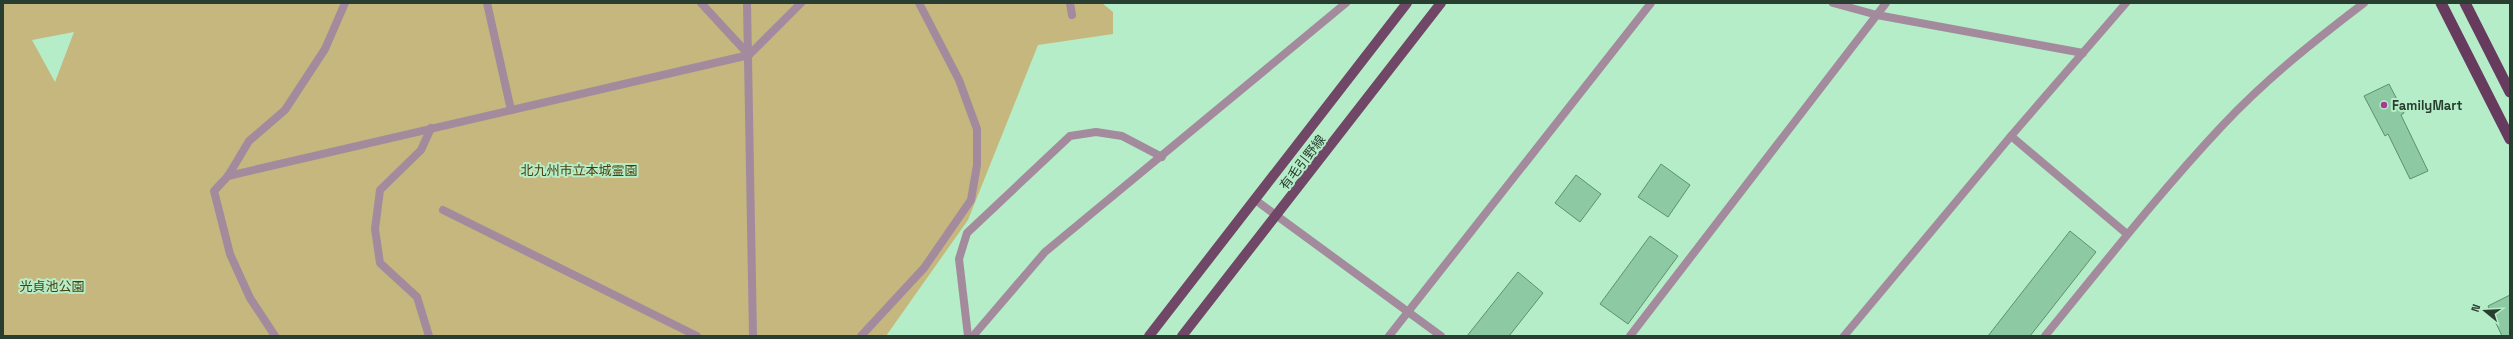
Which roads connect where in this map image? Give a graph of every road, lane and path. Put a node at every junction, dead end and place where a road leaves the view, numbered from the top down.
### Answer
1 (345, 3) edge
2 (487, 3) edge
3 (701, 3) edge
4 (747, 3) edge
5 (801, 3) edge
6 (919, 3) edge
7 (1070, 3) edge
8 (1346, 3) edge
9 (1407, 3) edge
10 (1441, 3) edge
11 (1651, 3) edge
12 (1833, 3) edge
13 (1886, 3) edge
14 (2126, 3) edge
15 (2364, 3) edge
16 (2441, 3) edge
17 (2465, 3) edge
18 (1072, 14) dead end
19 (1877, 15) junction
20 (2083, 53) junction
21 (749, 55) junction
22 (2510, 92) edge
23 (511, 110) junction
24 (432, 128) junction
25 (2011, 136) junction
26 (2510, 139) edge
27 (1162, 157) junction
28 (228, 176) junction
29 (1254, 199) junction
30 (443, 210) dead end
31 (1276, 216) junction
32 (2128, 234) junction
33 (1409, 312) junction
34 (275, 336) edge
35 (429, 336) edge
36 (697, 336) edge
37 (753, 336) edge
38 (861, 336) edge
39 (968, 336) edge
40 (973, 336) edge
41 (1149, 336) edge
42 (1182, 336) edge
43 (1389, 336) edge
44 (1441, 336) edge
45 (1630, 336) edge
46 (1844, 336) edge
47 (2046, 336) edge

1 - 28 street
2 - 23 street
3 - 21 street
4 - 21 street
5 - 21 street
6 - 38 street
7 - 18 street
8 - 27 street
9 - 29 main road, 有毛引野線
10 - 31 main road, 有毛引野線
11 - 33 street
12 - 19 street
13 - 19 street
14 - 20 street
15 - 32 street
16 - 26 highway
17 - 22 highway
19 - 20 street
19 - 45 street
20 - 25 street
21 - 23 street
21 - 37 street
23 - 24 street
24 - 28 street
24 - 35 street
25 - 32 street
25 - 46 street
27 - 39 street
27 - 40 street
28 - 34 street
29 - 31 street
29 - 41 main road, 有毛引野線
30 - 36 street
31 - 33 street
31 - 42 main road, 有毛引野線
32 - 47 street
33 - 43 street
33 - 44 street

